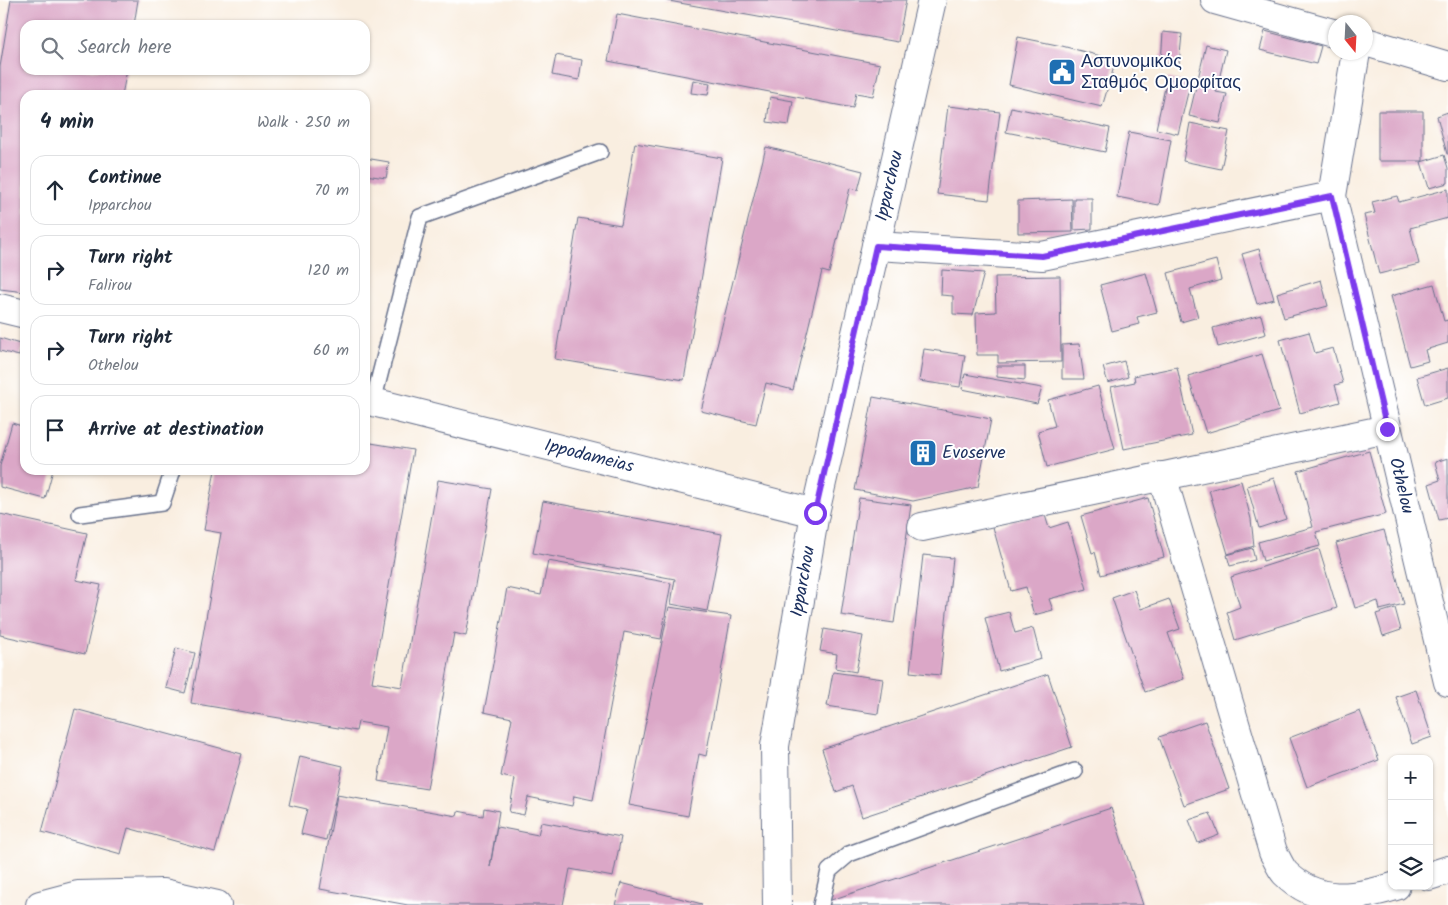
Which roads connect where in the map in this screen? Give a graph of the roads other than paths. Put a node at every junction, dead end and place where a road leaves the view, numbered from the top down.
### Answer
1 (932, 0) edge
2 (1215, 0) edge
3 (1328, 32) edge
4 (1373, 44) edge
5 (1355, 60) edge
6 (1448, 66) edge
7 (600, 152) dead end
8 (1332, 196) junction
9 (876, 246) junction
10 (0, 308) edge
11 (20, 313) edge
12 (370, 397) edge
13 (370, 401) edge
14 (1387, 429) junction
15 (171, 475) edge
16 (1162, 476) junction
17 (815, 513) junction
18 (80, 514) dead end
19 (922, 527) dead end
20 (1448, 682) edge
21 (1075, 771) dead end
22 (1448, 870) edge
23 (1433, 875) edge
24 (1388, 888) edge
25 (40, 905) edge
26 (217, 905) edge
27 (777, 905) edge
28 (821, 905) edge

1 - 9 street, Ipparchou
2 - 3 street
4 - 6 street
5 - 8 street, Othelou
7 - 12 lane
8 - 9 street
8 - 14 street, Othelou
9 - 17 street, Ipparchou
10 - 11 street
13 - 17 street, Ippodameias
14 - 16 street
14 - 20 street, Othelou
15 - 18 lane
16 - 19 street
16 - 24 street
17 - 27 street, Ipparchou
21 - 28 lane
22 - 23 street
25 - 26 street

